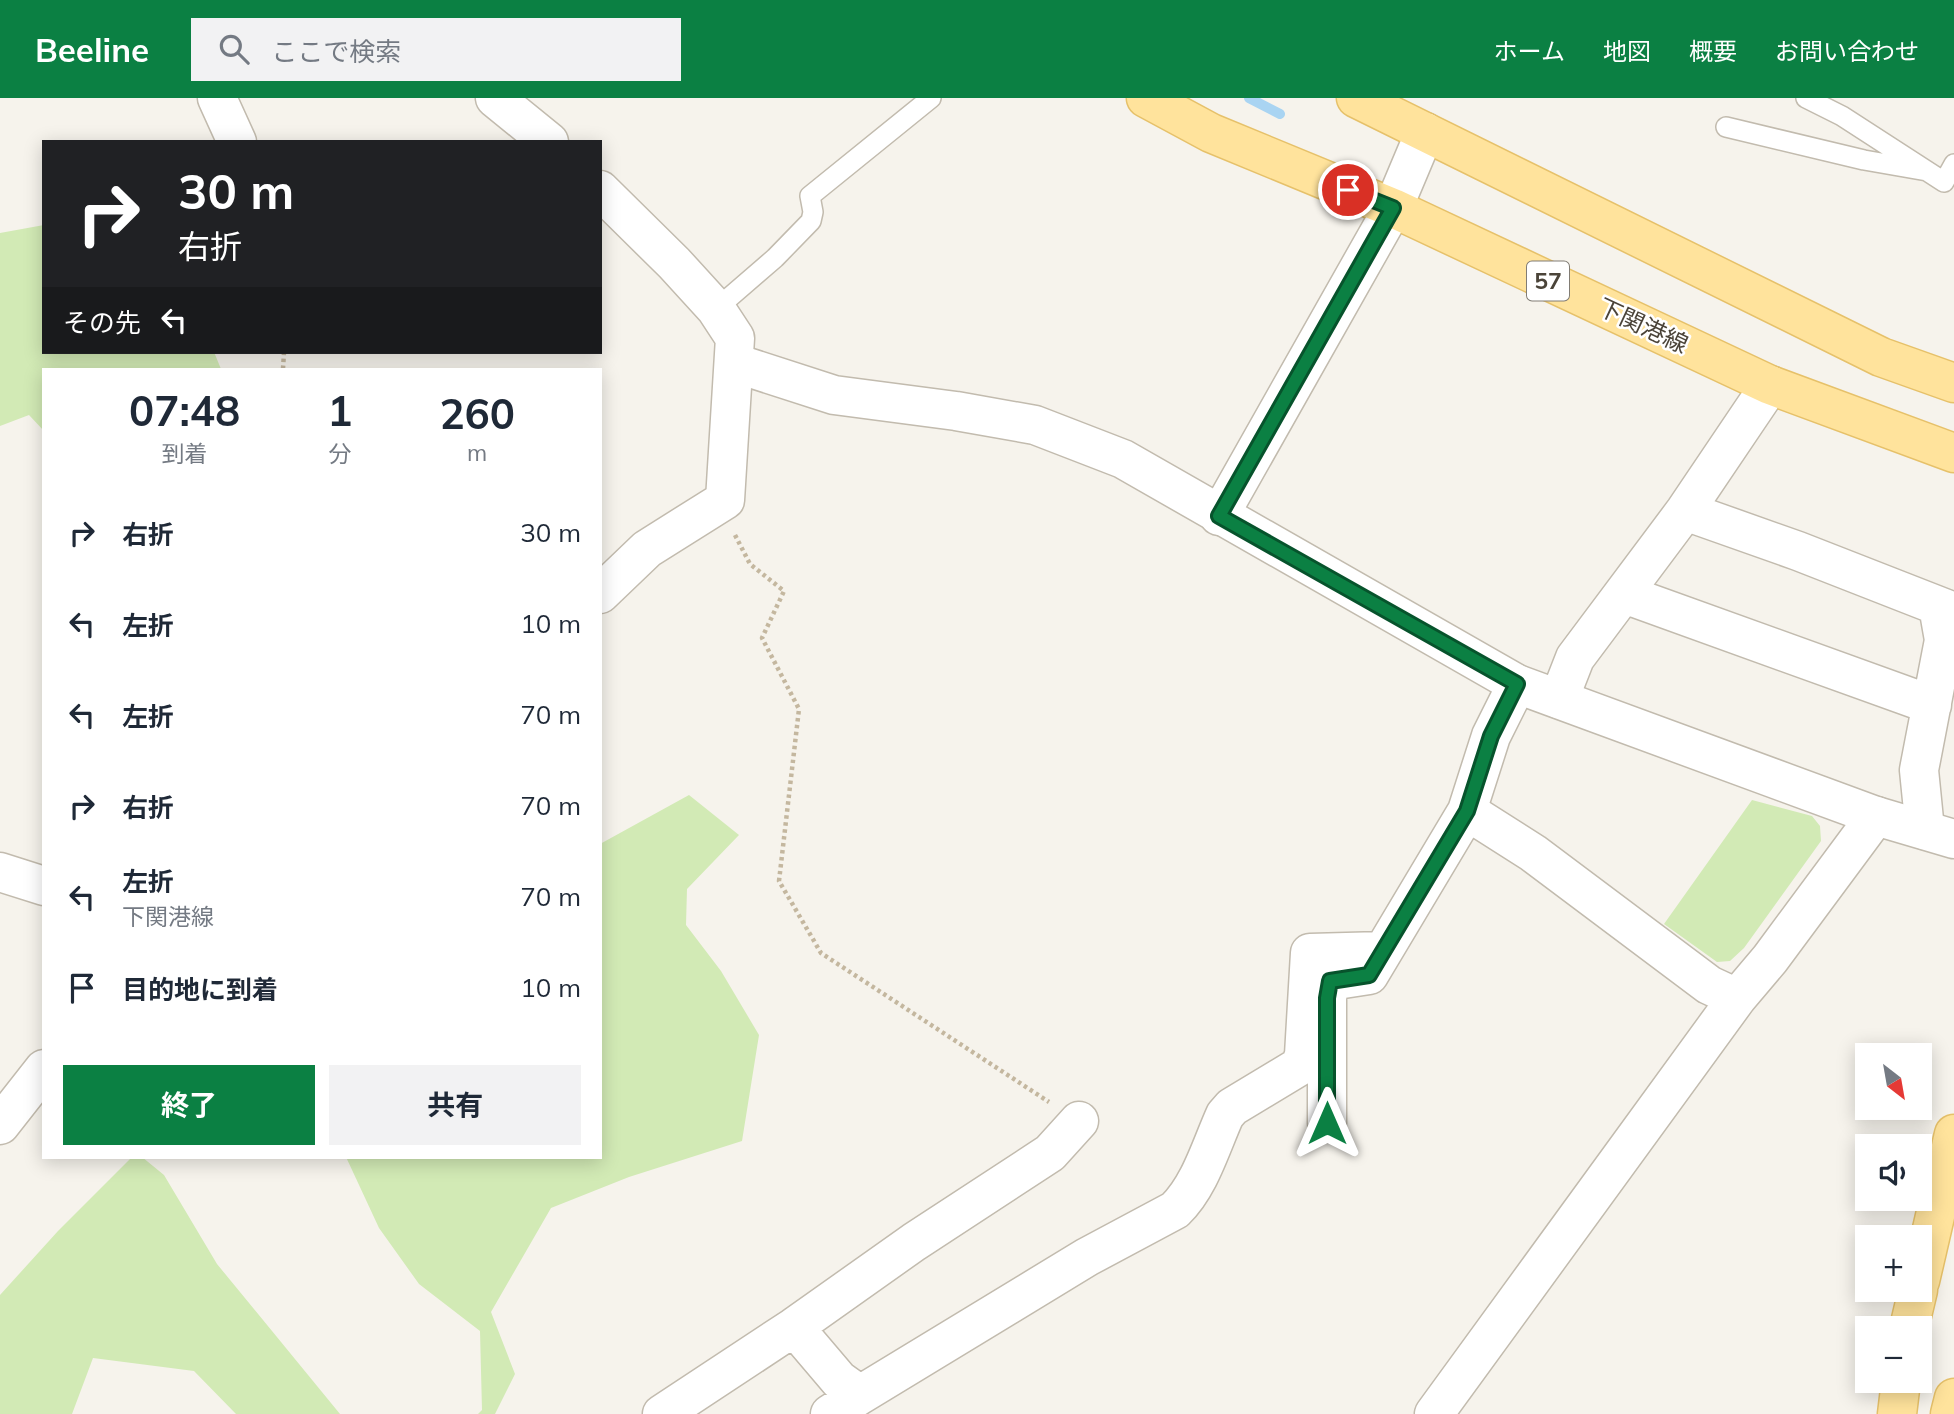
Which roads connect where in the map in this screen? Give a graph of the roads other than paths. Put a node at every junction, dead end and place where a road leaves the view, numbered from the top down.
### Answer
1 (218, 98) edge
2 (495, 98) edge
3 (931, 98) edge
4 (1146, 98) edge
5 (1356, 98) edge
6 (1806, 98) edge
7 (1726, 128) dead end
8 (1425, 132) junction
9 (236, 140) edge
10 (547, 140) edge
11 (1954, 164) edge
12 (1927, 171) junction
13 (602, 192) edge
14 (1393, 208) junction
15 (716, 309) junction
16 (735, 363) junction
17 (1954, 383) edge
18 (1770, 386) junction
19 (1954, 453) edge
20 (1685, 511) junction
21 (1219, 516) junction
22 (602, 592) edge
23 (1624, 594) junction
24 (1946, 609) edge
25 (1517, 684) junction
26 (1559, 699) junction
27 (1932, 705) junction
28 (1467, 811) junction
29 (1876, 816) junction
30 (1939, 834) edge
31 (0, 873) edge
32 (42, 885) edge
33 (1383, 951) junction
34 (1737, 998) junction
35 (42, 1072) edge
36 (1079, 1121) road end
37 (1327, 1123) dead end
38 (0, 1125) edge
39 (1954, 1134) edge
40 (1932, 1229) edge
41 (794, 1327) junction
42 (1900, 1393) edge
43 (1954, 1398) edge
44 (845, 1404) edge
45 (662, 1414) edge
46 (1434, 1414) edge
47 (1897, 1414) edge
48 (1950, 1414) edge

1 - 9 street
2 - 10 street
3 - 15 lane
4 - 14 main road, 下関港線 / 57
5 - 8 main road
6 - 12 lane
7 - 12 lane
8 - 14 street
8 - 17 main road
11 - 12 lane
13 - 15 street
14 - 18 main road, 下関港線 / 57
14 - 21 street
15 - 16 street
16 - 21 street
16 - 22 street
18 - 19 main road, 下関港線 / 57
18 - 20 street
20 - 23 street
20 - 24 street
21 - 25 street
23 - 26 street
23 - 27 street
24 - 27 street
25 - 26 street
25 - 28 street
26 - 29 street
27 - 30 street
28 - 33 street
28 - 34 street
29 - 30 street
29 - 34 street
31 - 32 street
33 - 37 street
33 - 44 street
34 - 46 street
35 - 38 street
36 - 41 street
39 - 40 main road
41 - 44 street
41 - 45 street
42 - 47 main road
43 - 48 main road

